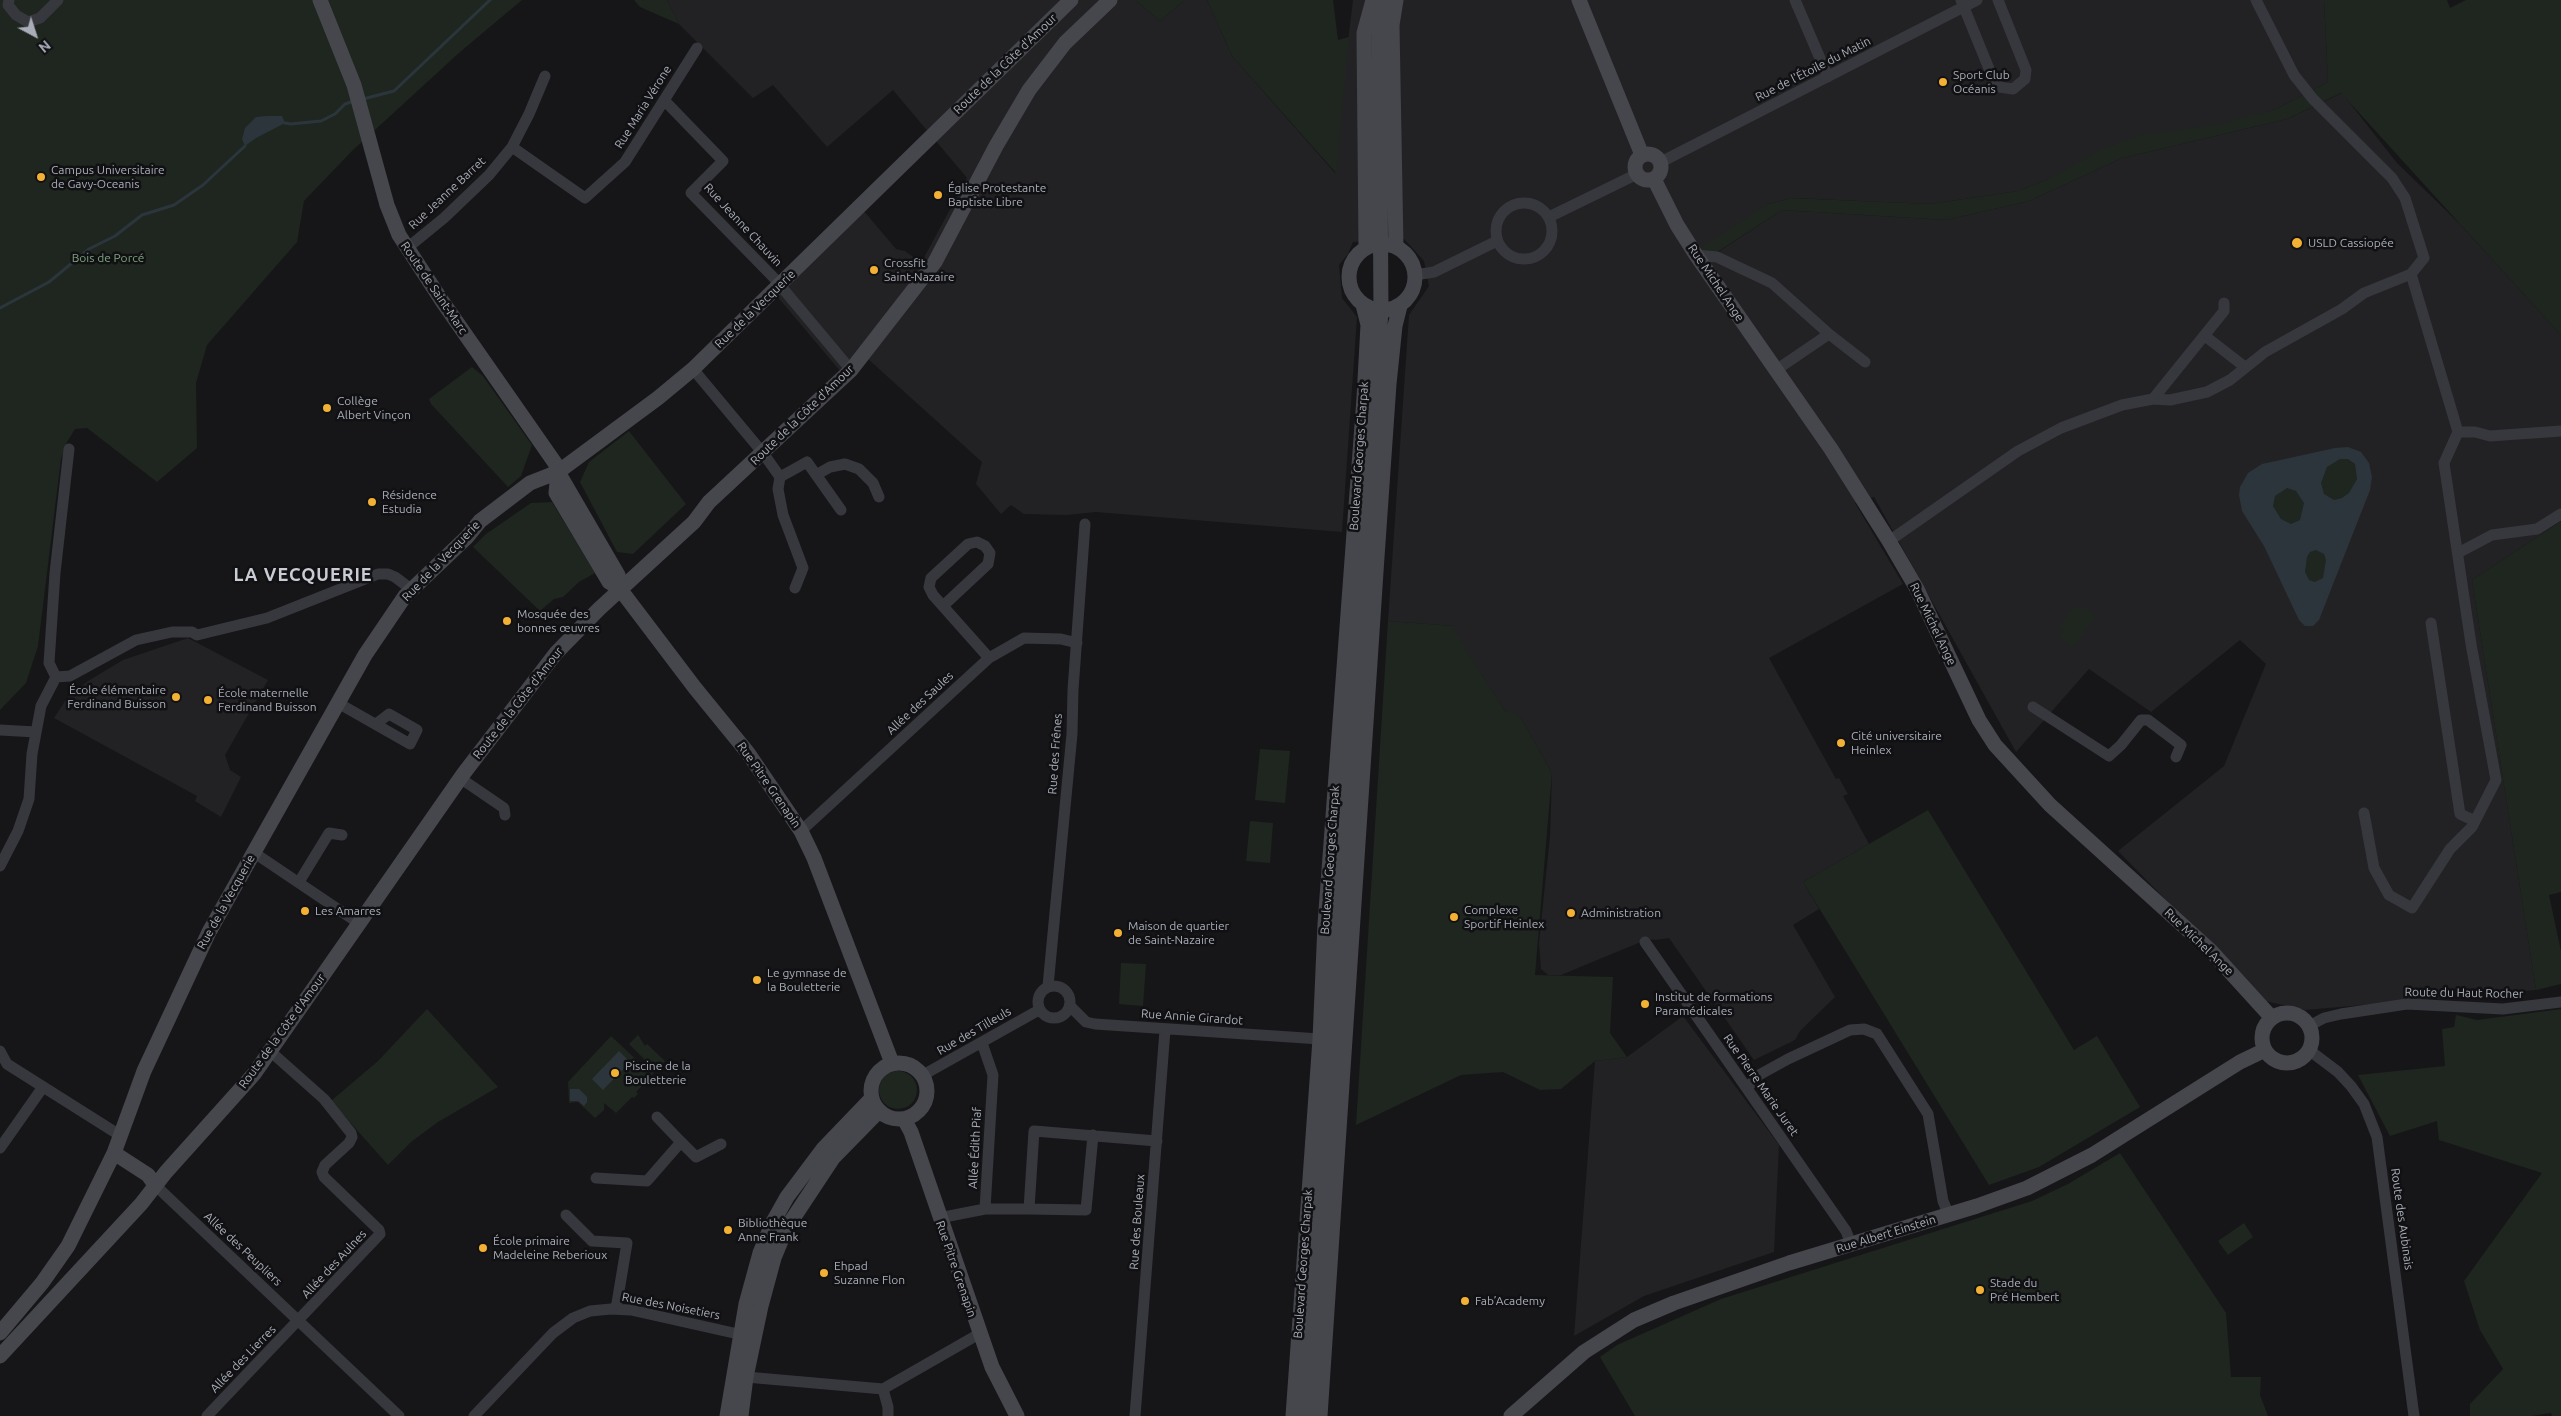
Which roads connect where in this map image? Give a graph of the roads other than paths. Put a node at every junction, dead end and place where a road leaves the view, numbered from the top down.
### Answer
1 (9, 0) edge
2 (58, 0) edge
3 (320, 0) edge
4 (1071, 0) edge
5 (1110, 0) edge
6 (1373, 0) edge
7 (1384, 0) edge
8 (1396, 0) edge
9 (1578, 0) edge
10 (1795, 0) edge
11 (1977, 0) edge
12 (1998, 0) edge
13 (2256, 0) edge
14 (1962, 4) edge
15 (697, 48) dead end
16 (544, 76) dead end
17 (1828, 77) junction
18 (664, 100) junction
19 (512, 147) junction
20 (917, 150) joint
21 (1642, 155) junction
22 (1661, 162) junction
23 (1637, 174) junction
24 (1654, 179) junction
25 (1549, 218) junction
26 (1497, 241) junction
27 (1389, 245) junction
28 (1366, 248) junction
29 (406, 249) junction
30 (1696, 255) junction
31 (2411, 274) junction
32 (1415, 275) junction
33 (779, 285) junction
34 (2224, 303) dead end
35 (1363, 305) junction
36 (1400, 306) junction
37 (1381, 311) junction
38 (1829, 334) junction
39 (2205, 336) junction
40 (1865, 362) dead end
41 (2245, 367) junction
42 (693, 369) junction
43 (851, 370) junction
44 (1776, 370) junction
45 (2153, 399) junction
46 (2561, 431) edge
47 (2458, 432) junction
48 (69, 448) dead end
49 (763, 453) junction
50 (558, 472) junction
51 (816, 475) junction
52 (780, 477) junction
53 (879, 497) dead end
54 (841, 510) dead end
55 (2561, 514) edge
56 (1085, 524) dead end
57 (1890, 541) junction
58 (2458, 553) junction
59 (795, 588) dead end
60 (411, 589) junction
61 (620, 590) junction
62 (943, 606) junction
63 (2431, 623) dead end
64 (1077, 643) junction
65 (989, 658) junction
66 (56, 677) junction
67 (338, 703) junction
68 (2033, 707) dead end
69 (376, 724) dead end
70 (0, 730) edge
71 (36, 732) junction
72 (2176, 757) dead end
73 (460, 778) junction
74 (2364, 813) dead end
75 (505, 815) dead end
76 (2475, 821) junction
77 (801, 831) junction
78 (342, 835) dead end
79 (253, 852) junction
80 (0, 866) edge
81 (299, 882) junction
82 (360, 924) junction
83 (1646, 942) dead end
84 (1048, 986) junction
85 (2561, 1002) edge
86 (1070, 1006) junction
87 (1039, 1010) junction
88 (2272, 1018) junction
89 (2309, 1026) junction
90 (1165, 1030) junction
91 (1320, 1039) junction
92 (982, 1043) junction
93 (0, 1050) edge
94 (2265, 1050) junction
95 (2309, 1050) junction
96 (270, 1051) junction
97 (892, 1063) junction
98 (923, 1075) junction
99 (43, 1087) junction
100 (1747, 1088) junction
101 (875, 1105) junction
102 (657, 1117) dead end
103 (904, 1119) junction
104 (1093, 1135) junction
105 (120, 1136) junction
106 (1158, 1141) junction
107 (681, 1142) junction
108 (721, 1144) dead end
109 (0, 1148) edge
110 (114, 1153) junction
111 (596, 1178) dead end
112 (155, 1185) junction
113 (985, 1209) junction
114 (1029, 1209) junction
115 (566, 1215) dead end
116 (1949, 1215) junction
117 (939, 1218) junction
118 (1851, 1244) junction
119 (616, 1309) junction
120 (299, 1321) junction
121 (0, 1333) edge
122 (979, 1334) junction
123 (746, 1336) junction
124 (0, 1356) edge
125 (746, 1377) junction
126 (883, 1389) junction
127 (2413, 1415) edge
128 (207, 1416) edge
129 (399, 1416) edge
130 (474, 1416) edge
131 (727, 1416) edge
132 (741, 1416) edge
133 (888, 1416) edge
134 (1017, 1416) edge
135 (1135, 1416) edge
136 (1293, 1416) edge
137 (1307, 1416) edge
138 (1320, 1416) edge
139 (1511, 1416) edge

1 - 2 street
3 - 29 main road, Route de Saint-Marc
4 - 20 main road, Route de la Côte d'Amour
5 - 43 main road, Route de la Côte d'Amour
6 - 28 main road
7 - 27 main road
8 - 27 main road
9 - 21 main road
10 - 17 street
11 - 14 street, Rue de l'Étoile du Matin
12 - 14 street
13 - 31 street
14 - 17 street, Rue de l'Étoile du Matin
15 - 18 street, Rue Maria Vérone
16 - 19 street, Rue Jeanne Barret
17 - 22 street, Rue de l'Étoile du Matin
18 - 19 street, Rue Maria Vérone
18 - 33 street, Rue Jeanne Chauvin
19 - 29 street, Rue Jeanne Barret
20 - 33 main road, Rue de la Vecquerie
21 - 22 main road
21 - 23 main road
22 - 24 main road
23 - 24 main road
23 - 25 street
24 - 30 main road, Rue Michel Ange
25 - 26 street
25 - 26 street
26 - 32 street
27 - 28 main road
27 - 32 main road
27 - 37 main road
28 - 35 main road
29 - 50 main road, Route de Saint-Marc
30 - 38 street
30 - 44 main road, Rue Michel Ange
31 - 41 street
31 - 47 street
32 - 36 main road
33 - 42 main road, Rue de la Vecquerie
33 - 43 street
34 - 39 street
35 - 37 main road
35 - 91 main road, Boulevard Georges Charpak
36 - 37 main road
36 - 138 main road, Boulevard Georges Charpak
37 - 137 main road
38 - 40 street
38 - 44 street
39 - 41 street
39 - 45 street
41 - 45 street
42 - 49 street
42 - 50 main road, Rue de la Vecquerie
43 - 49 main road, Route de la Côte d'Amour
44 - 57 main road, Rue Michel Ange
45 - 57 street
46 - 47 street
47 - 58 street
48 - 66 street
49 - 52 street
49 - 61 main road, Route de la Côte d'Amour
50 - 60 main road, Rue de la Vecquerie
50 - 61 main road, Rue Pitre Grenapin
51 - 52 street
51 - 53 street
51 - 54 street
52 - 59 street
55 - 58 street
56 - 64 street, Rue des Frênes
57 - 88 main road, Rue Michel Ange
58 - 76 street
60 - 66 street
60 - 67 main road, Rue de la Vecquerie
61 - 73 main road, Route de la Côte d'Amour
61 - 77 main road, Rue Pitre Grenapin
62 - 62 street
62 - 65 street
63 - 76 street
64 - 65 street, Allée des Saules
64 - 84 street, Rue des Frênes
65 - 77 street, Allée des Saules
66 - 71 street
67 - 69 street
67 - 79 main road, Rue de la Vecquerie
68 - 72 street
70 - 71 street
71 - 80 street
73 - 75 street
73 - 82 main road, Route de la Côte d'Amour
74 - 76 street
77 - 97 main road, Rue Pitre Grenapin
78 - 81 street
79 - 81 street
79 - 105 main road, Rue de la Vecquerie
81 - 82 street
82 - 96 main road, Route de la Côte d'Amour
83 - 100 street, Rue Pierre Marie Juret
84 - 86 street
84 - 87 street
85 - 89 street, Route du Haut Rocher
86 - 87 street
86 - 90 street, Rue Annie Girardot
87 - 92 street, Rue des Tilleuls
88 - 89 main road
88 - 94 main road
89 - 95 main road
90 - 91 street, Rue Annie Girardot
90 - 106 street, Rue des Bouleaux
91 - 136 main road, Boulevard Georges Charpak
92 - 98 street, Rue des Tilleuls
92 - 113 street, Allée Édith Piaf
93 - 99 street
94 - 95 main road
94 - 116 main road, Rue Albert Einstein
95 - 127 street, Route des Aubinais
96 - 112 main road, Route de la Côte d'Amour
96 - 120 street, Allée des Aulnes
97 - 98 main road
97 - 101 main road
98 - 103 main road
99 - 105 street
99 - 109 street
100 - 116 street
100 - 118 street, Rue Pierre Marie Juret
101 - 103 main road
101 - 123 main road
102 - 107 street
103 - 117 main road, Rue Pitre Grenapin
104 - 106 street
104 - 114 street
104 - 114 street
105 - 110 main road
106 - 135 street, Rue des Bouleaux
107 - 108 street
107 - 111 street
110 - 112 main road
110 - 121 main road
112 - 120 street, Allée des Peupliers
112 - 124 main road, Route de la Côte d'Amour
113 - 114 street
113 - 117 street
115 - 119 street
116 - 118 main road, Rue Albert Einstein
117 - 122 main road, Rue Pitre Grenapin
118 - 139 main road, Rue Albert Einstein
119 - 123 street, Rue des Noisetiers
119 - 130 street, Rue des Noisetiers
120 - 128 street, Allée des Lierres
120 - 129 street, Allée des Peupliers
122 - 126 street
122 - 134 main road, Rue Pitre Grenapin
123 - 125 main road
123 - 131 main road
125 - 126 street
125 - 132 main road
126 - 133 street

